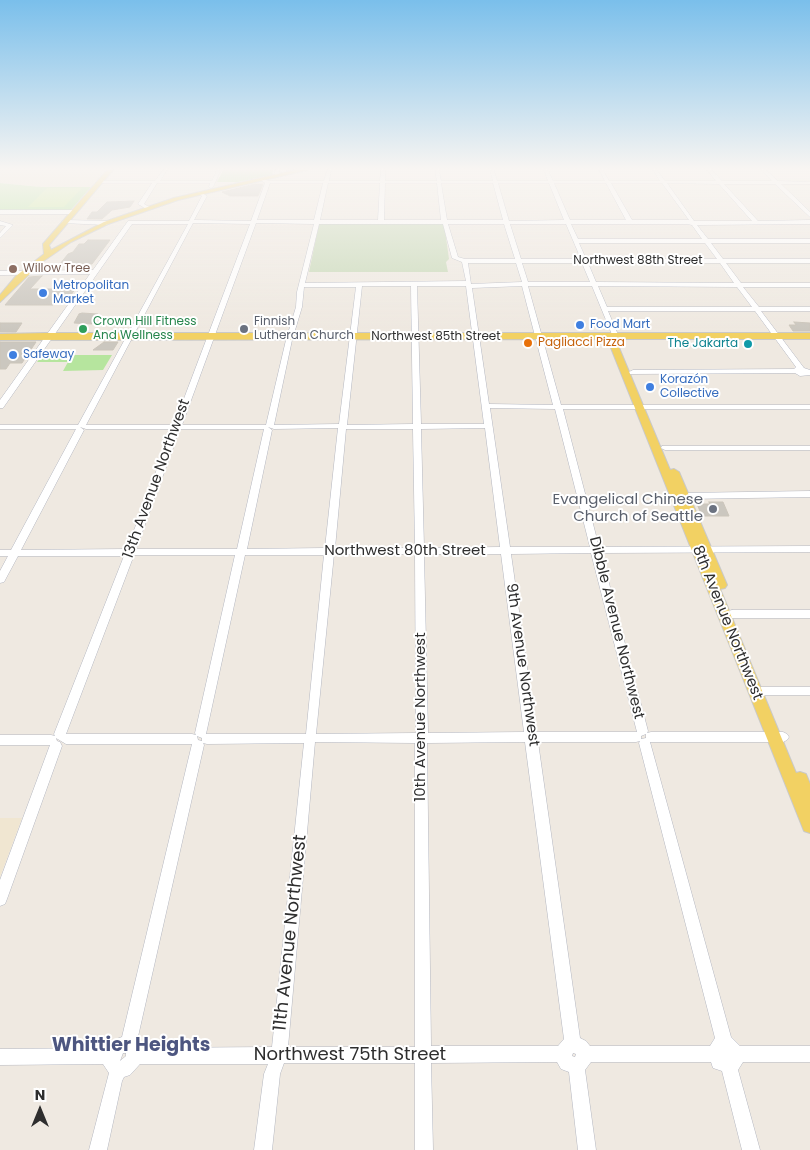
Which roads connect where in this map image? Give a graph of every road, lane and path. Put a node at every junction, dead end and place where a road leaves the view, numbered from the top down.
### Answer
1 (5, 224) edge
2 (64, 224) edge
3 (105, 224) edge
4 (129, 224) edge
5 (190, 224) edge
6 (252, 224) edge
7 (316, 224) edge
8 (445, 224) edge
9 (507, 224) edge
10 (569, 224) edge
11 (694, 224) edge
12 (0, 236) edge
13 (576, 241) junction
14 (707, 241) junction
15 (810, 241) edge
16 (48, 242) junction
17 (55, 249) junction
18 (47, 255) junction
19 (465, 261) junction
20 (518, 261) junction
21 (584, 261) junction
22 (721, 261) junction
23 (810, 261) edge
24 (94, 272) junction
25 (0, 273) edge
26 (25, 273) junction
27 (469, 284) junction
28 (525, 284) junction
29 (594, 284) junction
30 (738, 284) junction
31 (302, 285) junction
32 (358, 285) junction
33 (414, 285) junction
34 (810, 285) edge
35 (0, 300) edge
36 (604, 309) junction
37 (756, 309) junction
38 (810, 309) edge
39 (616, 336) junction
40 (777, 336) junction
41 (810, 336) edge
42 (45, 337) junction
43 (129, 337) junction
44 (210, 337) junction
45 (290, 337) junction
46 (353, 337) junction
47 (416, 337) junction
48 (477, 337) junction
49 (540, 337) junction
50 (0, 338) edge
51 (804, 371) edge
52 (633, 372) junction
53 (810, 382) edge
54 (0, 406) edge
55 (487, 406) junction
56 (558, 407) junction
57 (643, 407) junction
58 (810, 407) edge
59 (343, 426) junction
60 (489, 426) junction
61 (0, 427) edge
62 (81, 427) junction
63 (177, 427) junction
64 (269, 427) junction
65 (418, 427) junction
66 (665, 448) junction
67 (810, 448) edge
68 (810, 494) edge
69 (684, 496) junction
70 (701, 549) junction
71 (810, 549) edge
72 (596, 550) junction
73 (506, 551) junction
74 (242, 552) junction
75 (331, 552) junction
76 (420, 552) junction
77 (14, 553) junction
78 (130, 553) junction
79 (0, 554) edge
80 (0, 580) edge
81 (732, 614) junction
82 (810, 614) edge
83 (760, 691) junction
84 (810, 691) edge
85 (422, 737) junction
86 (531, 737) junction
87 (644, 737) junction
88 (779, 737) junction
89 (311, 738) junction
90 (199, 739) junction
91 (0, 740) edge
92 (58, 740) junction
93 (806, 784) edge
94 (810, 803) edge
95 (810, 826) edge
96 (0, 899) edge
97 (132, 1050) junction
98 (726, 1054) junction
99 (810, 1054) edge
100 (279, 1055) junction
101 (423, 1055) junction
102 (574, 1055) junction
103 (0, 1057) edge
104 (115, 1063) junction
105 (98, 1150) edge
106 (263, 1150) edge
107 (424, 1150) edge
108 (587, 1150) edge
109 (751, 1150) edge

1 - 12 street
2 - 16 main road
3 - 17 main road
4 - 24 street
5 - 43 street
6 - 44 street, 13th Avenue Northwest
7 - 31 street
8 - 19 street, 9th Avenue Northwest
9 - 20 street, Dibble Avenue Northwest
10 - 13 street, 8th Avenue Northwest
11 - 14 street
13 - 14 street
13 - 21 street, 8th Avenue Northwest
14 - 15 street
14 - 22 street
16 - 17 main road
16 - 18 main road
17 - 18 main road
18 - 26 main road
19 - 20 street, Northwest 88th Street
19 - 27 street, 9th Avenue Northwest
20 - 21 street, Northwest 88th Street
20 - 28 street, Dibble Avenue Northwest
21 - 22 street, Northwest 88th Street
21 - 29 street, 8th Avenue Northwest
22 - 23 street, Northwest 88th Street
22 - 30 street
24 - 26 street
24 - 42 street
25 - 26 street
26 - 35 main road
27 - 28 street
27 - 33 street
27 - 48 street, 9th Avenue Northwest
28 - 29 street
28 - 49 street, Dibble Avenue Northwest
29 - 30 street
29 - 36 street, 8th Avenue Northwest
30 - 34 street
30 - 37 street
31 - 32 street
31 - 45 street
32 - 33 street
32 - 46 street, 11th Avenue Northwest
33 - 47 street, 10th Avenue Northwest
36 - 37 street
36 - 39 street, 8th Avenue Northwest
37 - 38 street
37 - 40 street
39 - 40 main road, Northwest 85th Street
39 - 49 main road, Northwest 85th Street
39 - 52 main road, 8th Avenue Northwest
39 - 57 main road, 8th Avenue Northwest
40 - 41 main road, Northwest 85th Street
40 - 51 street
42 - 43 main road, Northwest 85th Street
42 - 50 main road, Northwest 85th Street
42 - 54 street
43 - 44 main road, Northwest 85th Street
43 - 62 street
44 - 45 main road, Northwest 85th Street
44 - 63 street, 13th Avenue Northwest
45 - 46 main road, Northwest 85th Street
45 - 64 street
46 - 47 main road, Northwest 85th Street
46 - 59 street, 11th Avenue Northwest
47 - 48 main road, Northwest 85th Street
47 - 65 street, 10th Avenue Northwest
48 - 49 main road, Northwest 85th Street
48 - 55 street, 9th Avenue Northwest
49 - 56 street, Dibble Avenue Northwest
51 - 52 street
51 - 53 street
52 - 57 main road, 8th Avenue Northwest
55 - 56 street
55 - 60 street, 9th Avenue Northwest
56 - 57 street
56 - 72 street, Dibble Avenue Northwest
57 - 58 street
57 - 66 main road, 8th Avenue Northwest
57 - 70 main road, 8th Avenue Northwest
59 - 64 street
59 - 65 street
59 - 75 street, 11th Avenue Northwest
60 - 65 street
60 - 73 street, 9th Avenue Northwest
61 - 62 street
62 - 63 street
62 - 77 street
63 - 64 street
63 - 78 street, 13th Avenue Northwest
64 - 74 street
65 - 76 street, 10th Avenue Northwest
66 - 67 street
66 - 69 main road, 8th Avenue Northwest
68 - 69 street
69 - 70 main road, 8th Avenue Northwest
70 - 71 street, Northwest 80th Street
70 - 72 street, Northwest 80th Street
70 - 81 main road, 8th Avenue Northwest
70 - 83 main road, 8th Avenue Northwest
72 - 73 street, Northwest 80th Street
72 - 87 street, Dibble Avenue Northwest
73 - 76 street, Northwest 80th Street
73 - 86 street, 9th Avenue Northwest
74 - 75 street, Northwest 80th Street
74 - 78 street, Northwest 80th Street
74 - 90 street
75 - 76 street, Northwest 80th Street
75 - 89 street, 11th Avenue Northwest
76 - 85 street, 10th Avenue Northwest
77 - 78 street, Northwest 80th Street
77 - 79 street, Northwest 80th Street
77 - 80 street
78 - 92 street, 13th Avenue Northwest
81 - 82 street
81 - 83 main road, 8th Avenue Northwest
83 - 84 street
83 - 88 main road, 8th Avenue Northwest
85 - 86 street
85 - 89 street
85 - 101 street, 10th Avenue Northwest
86 - 87 street
86 - 102 street, 9th Avenue Northwest
87 - 88 street
87 - 98 street, Dibble Avenue Northwest
88 - 93 main road, 8th Avenue Northwest
88 - 95 main road, 8th Avenue Northwest
89 - 90 street
89 - 100 street, 11th Avenue Northwest
90 - 92 street
90 - 97 street
91 - 92 street
92 - 96 street, 13th Avenue Northwest
93 - 94 main road, 8th Avenue Northwest
97 - 100 street, Northwest 75th Street
97 - 104 street
98 - 99 street, Northwest 75th Street
98 - 102 street, Northwest 75th Street
98 - 109 street, Dibble Avenue Northwest
100 - 101 street, Northwest 75th Street
100 - 106 street, 11th Avenue Northwest
101 - 102 street, Northwest 75th Street
101 - 107 street, 10th Avenue Northwest
102 - 108 street, 9th Avenue Northwest
103 - 104 street
104 - 105 street

